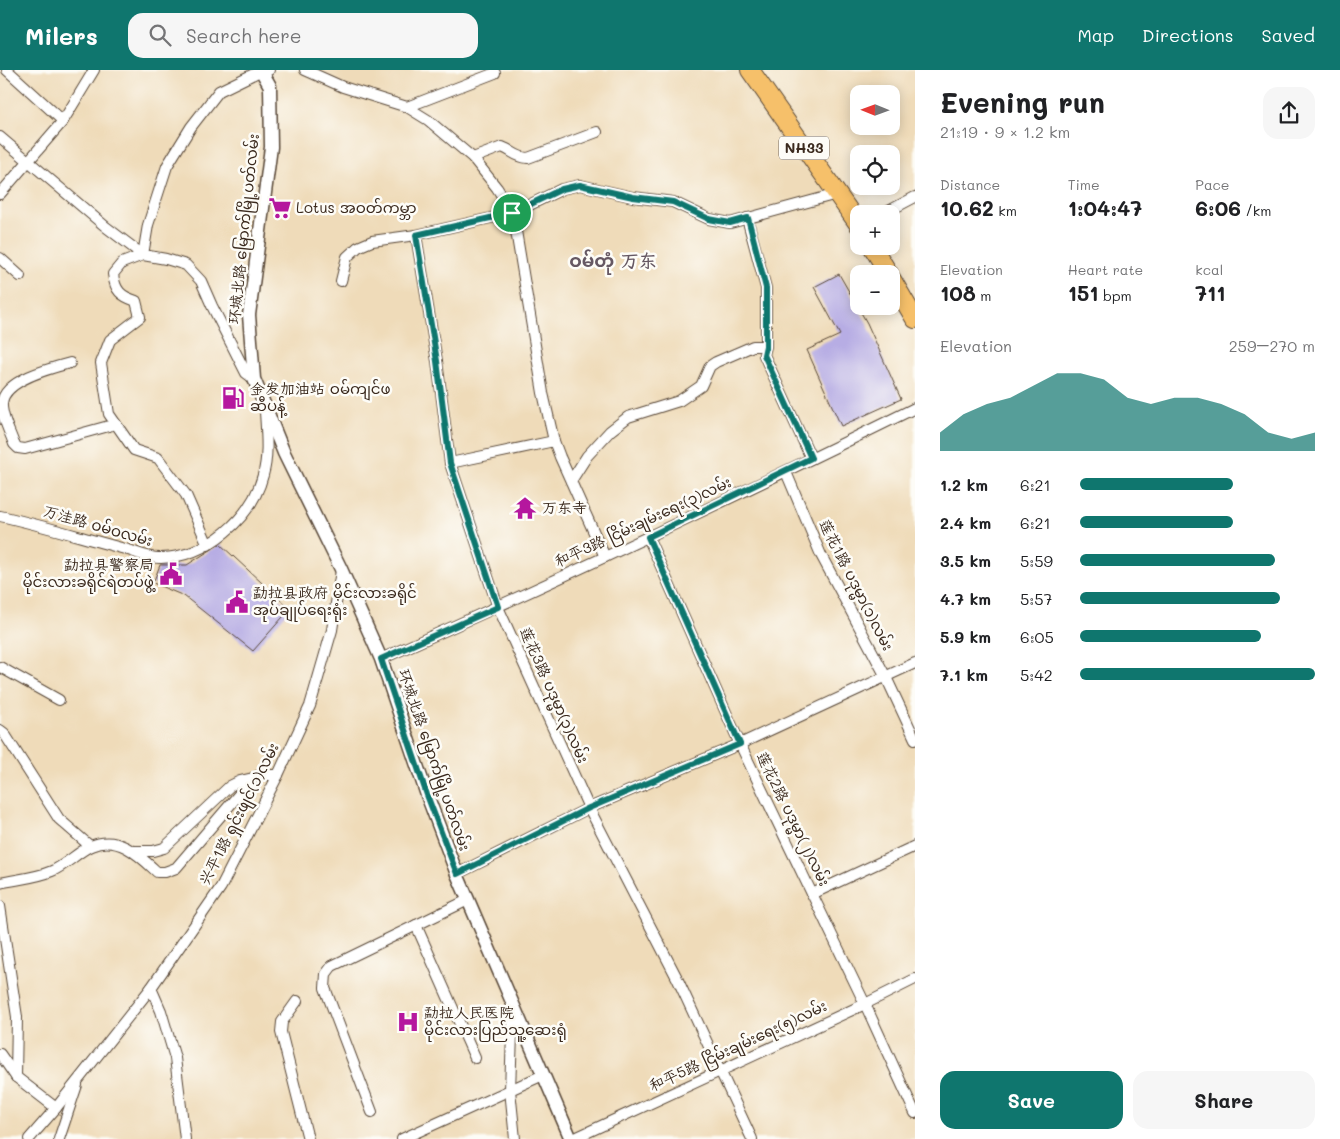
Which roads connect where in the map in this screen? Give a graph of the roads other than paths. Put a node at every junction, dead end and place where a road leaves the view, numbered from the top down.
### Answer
1 (8, 70) edge
2 (94, 70) edge
3 (262, 70) edge
4 (269, 70) edge
5 (306, 70) edge
6 (750, 70) edge
7 (496, 74) dead end
8 (0, 79) edge
9 (407, 107) junction
10 (63, 122) junction
11 (597, 132) dead end
12 (0, 137) edge
13 (473, 158) junction
14 (28, 161) junction
15 (0, 194) edge
16 (837, 194) junction
17 (915, 197) edge
18 (900, 205) edge
19 (850, 212) edge
20 (512, 213) junction
21 (748, 218) junction
22 (416, 235) junction
23 (143, 255) junction
24 (0, 258) edge
25 (20, 276) dead end
26 (341, 281) dead end
27 (900, 293) edge
28 (915, 319) edge
29 (766, 346) junction
30 (70, 363) dead end
31 (254, 379) junction
32 (266, 407) junction
33 (915, 408) edge
34 (116, 424) junction
35 (554, 441) junction
36 (811, 458) junction
37 (450, 463) junction
38 (786, 472) junction
39 (571, 481) junction
40 (0, 516) edge
41 (648, 537) junction
42 (208, 545) junction
43 (605, 557) junction
44 (341, 569) junction
45 (498, 607) junction
46 (381, 659) junction
47 (915, 663) edge
48 (0, 667) edge
49 (886, 677) junction
50 (59, 700) dead end
51 (0, 730) edge
52 (915, 739) edge
53 (740, 744) junction
54 (278, 775) junction
55 (253, 778) junction
56 (589, 808) junction
57 (90, 846) junction
58 (915, 846) edge
59 (134, 851) junction
60 (0, 872) edge
61 (457, 874) junction
62 (2, 882) edge
63 (812, 894) junction
64 (468, 900) junction
65 (0, 906) edge
66 (416, 925) junction
67 (915, 978) edge
68 (151, 988) junction
69 (297, 1002) dead end
70 (513, 1004) junction
71 (865, 1004) junction
72 (0, 1054) edge
73 (475, 1058) dead end
74 (721, 1071) junction
75 (543, 1075) junction
76 (16, 1076) junction
77 (80, 1078) junction
78 (510, 1090) junction
79 (56, 1108) junction
80 (372, 1112) dead end
81 (915, 1113) edge
82 (29, 1139) edge
83 (60, 1139) edge
84 (185, 1139) edge
85 (308, 1139) edge
86 (402, 1139) edge
87 (514, 1139) edge
88 (572, 1139) edge
89 (752, 1139) edge

1 - 8 street
1 - 10 street
2 - 10 street
3 - 4 street
3 - 23 street
3 - 31 street, 环城北路 မြောက်မြို့ပတ်လမ်း
5 - 9 street
6 - 16 highway, NH33
7 - 9 street
9 - 13 street
10 - 14 street
11 - 13 street
12 - 14 street
13 - 20 street
14 - 15 street
14 - 23 street
16 - 19 highway, NH33
16 - 21 street
17 - 18 street
20 - 21 street
20 - 22 street
20 - 35 street
21 - 29 street
22 - 26 street
22 - 37 street, 莲花3路 ပဒုမ္မာ(၃)လမ်း
23 - 31 street
23 - 34 street
24 - 25 street
27 - 28 highway
29 - 36 street
29 - 39 street
30 - 34 street
31 - 32 street, 环城北路 မြောက်မြို့ပတ်လမ်း
32 - 42 street, 万洼路 ဝမ်ဝလမ်း
32 - 44 street, 环城北路 မြောက်မြို့ပတ်လမ်း
33 - 36 street, 和平3路 ငြိမ်းချမ်းရေး(၃)လမ်း
34 - 42 street
35 - 37 street
35 - 39 street
36 - 38 street, 和平3路 ငြိမ်းချမ်းရေး(၃)လမ်း
37 - 45 street, 莲花3路 ပဒုမ္မာ(၃)လမ်း
38 - 41 street, 和平3路 ငြိမ်းချမ်းရေး(၃)လမ်း
38 - 49 street, 莲花1路 ပဒုမ္မာ(၁)လမ်း
39 - 43 street
40 - 42 street, 万洼路 ဝမ်ဝလမ်း
41 - 43 street, 和平3路 ငြိမ်းချမ်းရေး(၃)လမ်း
41 - 53 street, 莲花2路 ပဒုမ္မာ(၂)လမ်း
43 - 45 street, 和平3路 ငြိမ်းချမ်းရေး(၃)လမ်း
44 - 46 street, 环城北路 မြောက်မြို့ပတ်လမ်း
44 - 54 street, 兴平1路 ရှင်းဖျင်(၁)လမ်း
45 - 46 street, 和平3路 ငြိမ်းချမ်းရေး(၃)လမ်း
45 - 56 street, 莲花3路 ပဒုမ္မာ(၃)လမ်း
46 - 61 street, 环城北路 မြောက်မြို့ပတ်လမ်း
47 - 49 street
48 - 50 street
49 - 52 street, 莲花1路 ပဒုမ္မာ(၁)လမ်း
49 - 53 street
51 - 57 street
53 - 56 street
53 - 63 street, 莲花2路 ပဒုမ္မာ(၂)လမ်း
54 - 55 street
54 - 68 street, 兴平1路 ရှင်းဖျင်(၁)လမ်း
55 - 59 street
55 - 59 street
56 - 61 street
56 - 74 street, 莲花3路 ပဒုမ္မာ(၃)လမ်း
57 - 59 street
57 - 62 street
58 - 63 street
60 - 62 street
61 - 64 street, 环城北路 မြောက်မြို့ပတ်လမ်း
63 - 71 street, 莲花2路 ပဒုမ္မာ(၂)လမ်း
64 - 66 street
64 - 70 street, 环城北路 မြောက်မြို့ပတ်လမ်း
65 - 76 street
66 - 73 street
66 - 80 street
67 - 71 street, 和平5路 ငြိမ်းချမ်းရေး(၅)လမ်း
68 - 77 street, 兴平1路 ရှင်းဖျင်(၁)လမ်း
68 - 84 street
69 - 85 street
70 - 75 street, 环城北路 မြောက်မြို့ပတ်လမ်း
70 - 78 street
71 - 74 street, 和平5路 ငြိမ်းချမ်းရေး(၅)လမ်း
71 - 81 street, 莲花2路 ပဒုမ္မာ(၂)လမ်း
72 - 76 street
74 - 88 street, 和平5路 ငြိမ်းချမ်းရေး(၅)လမ်း
74 - 89 street, 莲花3路 ပဒုမ္မာ(၃)လမ်း
75 - 78 street
75 - 88 street, 环城北路 မြောက်မြို့ပတ်လမ်း
76 - 79 street
77 - 79 street, 兴平1路 ရှင်းဖျင်(၁)လမ်း
77 - 83 street
78 - 86 street
78 - 87 street
79 - 82 street, 兴平1路 ရှင်းဖျင်(၁)လမ်း

